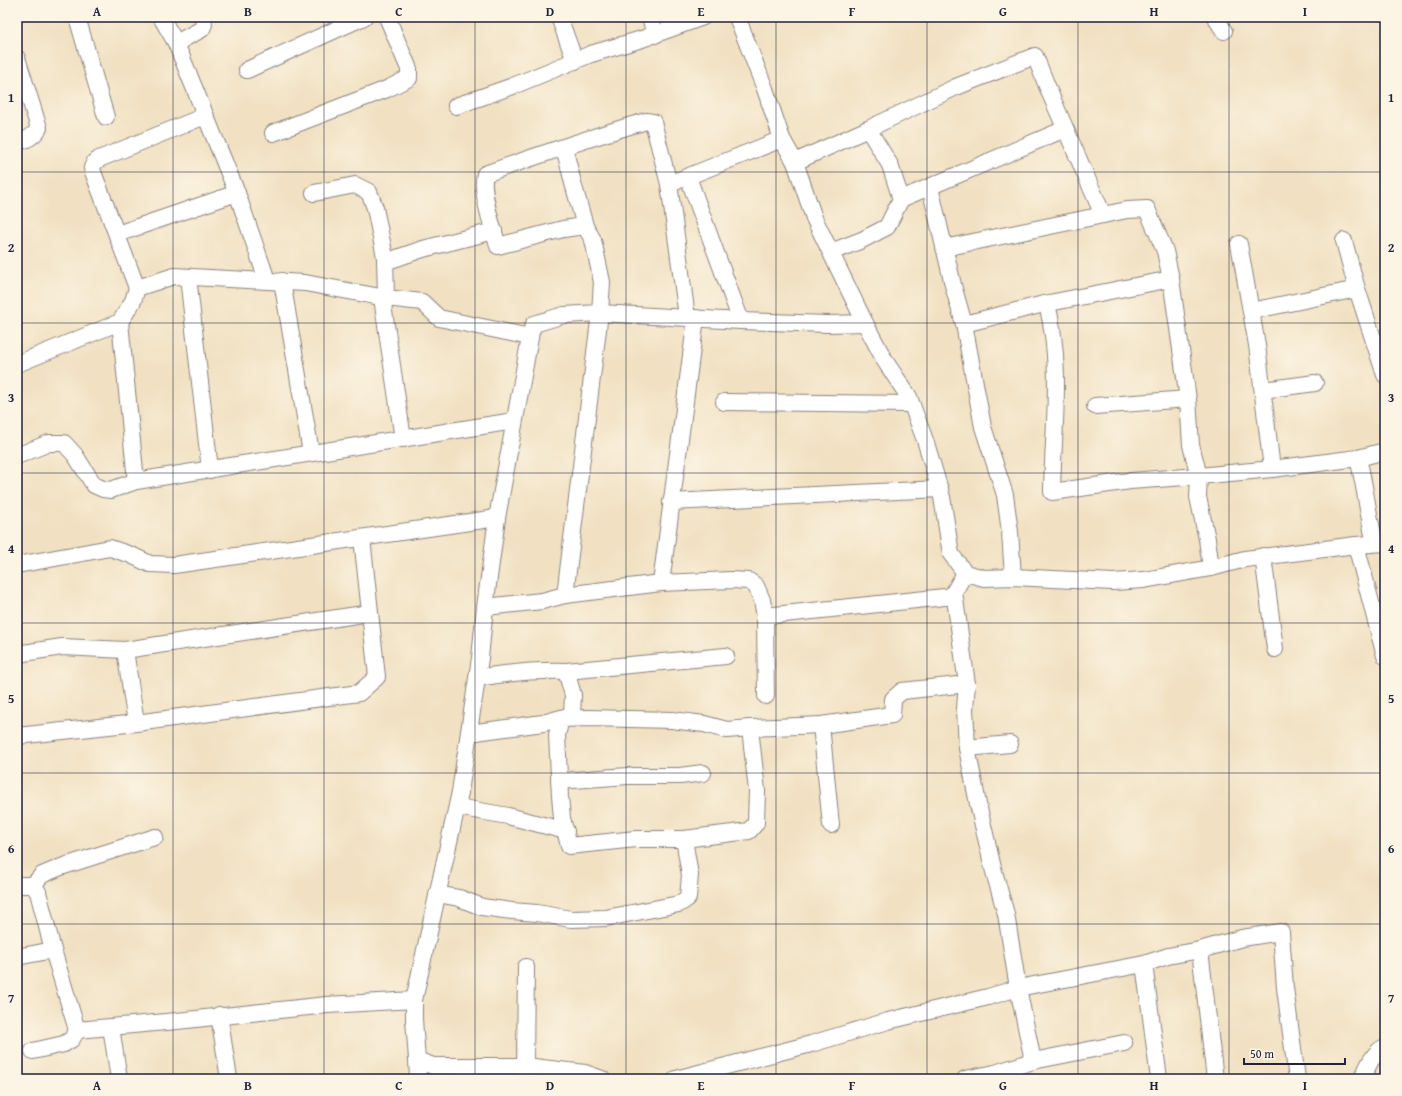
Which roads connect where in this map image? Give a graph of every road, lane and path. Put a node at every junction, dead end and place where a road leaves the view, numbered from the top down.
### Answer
1 (77, 17) edge
2 (161, 17) edge
3 (203, 17) edge
4 (364, 17) edge
5 (387, 17) edge
6 (559, 17) edge
7 (650, 17) edge
8 (703, 17) edge
9 (738, 17) edge
10 (1215, 17) edge
11 (1224, 31) dead end
12 (655, 34) junction
13 (176, 43) junction
14 (17, 58) edge
15 (575, 61) junction
16 (247, 70) dead end
17 (456, 106) dead end
18 (205, 116) junction
19 (106, 117) dead end
20 (868, 128) junction
21 (1065, 129) junction
22 (273, 133) dead end
23 (782, 139) junction
24 (17, 142) edge
25 (564, 147) junction
26 (795, 162) junction
27 (688, 177) junction
28 (669, 184) junction
29 (930, 187) junction
30 (236, 193) junction
31 (314, 193) dead end
32 (901, 199) junction
33 (1102, 215) junction
34 (585, 226) junction
35 (494, 230) junction
36 (117, 234) junction
37 (1344, 241) dead end
38 (1239, 244) dead end
39 (944, 248) junction
40 (831, 252) junction
41 (385, 262) junction
42 (188, 277) junction
43 (1170, 279) junction
44 (274, 280) junction
45 (137, 288) junction
46 (1357, 289) junction
47 (384, 298) junction
48 (1048, 304) junction
49 (1251, 311) junction
50 (600, 313) junction
51 (692, 317) junction
52 (741, 321) junction
53 (120, 322) junction
54 (865, 323) junction
55 (964, 324) junction
56 (530, 337) junction
57 (17, 364) edge
58 (1385, 375) edge
59 (1315, 383) dead end
60 (1263, 390) junction
61 (1188, 399) junction
62 (724, 402) dead end
63 (911, 404) junction
64 (1095, 406) dead end
65 (514, 421) junction
66 (403, 439) junction
67 (1385, 451) edge
68 (311, 454) junction
69 (17, 456) edge
70 (1358, 458) junction
71 (1272, 469) junction
72 (210, 470) junction
73 (1198, 476) junction
74 (136, 482) junction
75 (940, 489) junction
76 (672, 502) junction
77 (496, 518) junction
78 (362, 538) junction
79 (1380, 543) edge
80 (1356, 545) junction
81 (1263, 556) junction
82 (17, 564) edge
83 (1211, 568) junction
84 (965, 573) junction
85 (1013, 577) junction
86 (661, 583) junction
87 (564, 595) junction
88 (954, 596) junction
89 (485, 607) junction
90 (370, 613) junction
91 (765, 616) junction
92 (1275, 649) dead end
93 (125, 650) junction
94 (17, 654) edge
95 (726, 656) dead end
96 (1385, 656) edge
97 (566, 671) junction
98 (477, 678) junction
99 (967, 684) junction
100 (766, 696) dead end
101 (561, 719) junction
102 (136, 723) junction
103 (821, 725) junction
104 (750, 728) junction
105 (469, 733) junction
106 (17, 736) edge
107 (1010, 744) dead end
108 (967, 748) junction
109 (703, 773) dead end
110 (559, 781) junction
111 (457, 807) junction
112 (831, 825) dead end
113 (566, 831) junction
114 (155, 837) dead end
115 (684, 839) junction
116 (33, 884) junction
117 (17, 885) edge
118 (437, 894) junction
119 (53, 950) junction
120 (1200, 950) junction
121 (17, 957) edge
122 (1144, 964) junction
123 (526, 967) dead end
124 (1018, 988) junction
125 (414, 1000) junction
126 (219, 1016) junction
127 (111, 1027) junction
128 (77, 1030) junction
129 (1124, 1043) dead end
130 (1385, 1047) edge
131 (33, 1050) dead end
132 (417, 1060) junction
133 (1033, 1061) junction
134 (526, 1066) junction
135 (119, 1079) edge
136 (229, 1079) edge
137 (418, 1079) edge
138 (602, 1079) edge
139 (676, 1079) edge
140 (965, 1079) edge
141 (1159, 1079) edge
142 (1215, 1079) edge
143 (1297, 1079) edge
144 (1362, 1079) edge

1 - 19 street
2 - 13 street
3 - 13 street
4 - 16 street
5 - 22 street
6 - 15 street
7 - 12 street
8 - 12 street
9 - 23 street
10 - 11 street
12 - 15 street
13 - 18 street
14 - 24 street
15 - 17 street
18 - 30 street
18 - 36 street
20 - 21 street
20 - 26 street
20 - 32 street
21 - 29 street
21 - 33 street
23 - 26 street
23 - 27 street
25 - 28 street
25 - 34 street
25 - 35 street
26 - 40 street
27 - 28 street
27 - 52 street
28 - 51 street
29 - 32 street
29 - 39 street
30 - 36 street
30 - 44 street
31 - 41 street
32 - 40 street
33 - 39 street
33 - 43 street
34 - 35 street
34 - 50 street
35 - 41 street
36 - 45 street
37 - 46 street
38 - 49 street
39 - 55 street
40 - 54 street
41 - 47 street
42 - 44 street
42 - 45 street
42 - 72 street
43 - 48 street
43 - 61 street
44 - 47 street
44 - 68 street
45 - 53 street
46 - 49 street
46 - 58 street
47 - 56 street
47 - 66 street
48 - 55 street
48 - 73 street
49 - 60 street
50 - 51 street
50 - 56 street
50 - 87 street
51 - 52 street
51 - 76 street
52 - 54 street
53 - 57 street
53 - 74 street
54 - 63 street
55 - 85 street
56 - 65 street
59 - 60 street
60 - 71 street
61 - 64 street
61 - 73 street
62 - 63 street
63 - 75 street
65 - 66 street
65 - 77 street
66 - 68 street
67 - 70 street
68 - 72 street
69 - 74 street
70 - 71 street
70 - 79 street
71 - 73 street
72 - 74 street
73 - 83 street
75 - 76 street
75 - 84 street
76 - 86 street
77 - 78 street
77 - 89 street
78 - 82 street
78 - 90 street
79 - 80 street
80 - 81 street
80 - 96 street
81 - 83 street
81 - 92 street
83 - 85 street
84 - 85 street
84 - 88 street
86 - 87 street
86 - 91 street
87 - 89 street
88 - 91 street
88 - 99 street
89 - 98 street
90 - 93 street
90 - 102 street
91 - 100 street
93 - 94 street
93 - 102 street
95 - 97 street
97 - 98 street
97 - 101 street
98 - 105 street
99 - 103 street
99 - 108 street
101 - 104 street
101 - 105 street
101 - 110 street
102 - 106 street
103 - 104 street
103 - 112 street
104 - 115 street
105 - 111 street
107 - 108 street
108 - 124 street
109 - 110 street
110 - 113 street
111 - 113 street
111 - 118 street
113 - 115 street
114 - 116 street
115 - 118 street
116 - 117 street
116 - 119 street
118 - 125 street
119 - 121 street
119 - 128 street
120 - 122 street
120 - 142 street
120 - 143 street
122 - 124 street
122 - 141 street
123 - 134 street
124 - 133 street
124 - 139 street
125 - 126 street
125 - 132 street
126 - 127 street
126 - 136 street
127 - 128 street
127 - 135 street
128 - 131 street
129 - 133 street
130 - 144 street
132 - 134 street
132 - 137 street
133 - 140 street
134 - 138 street

